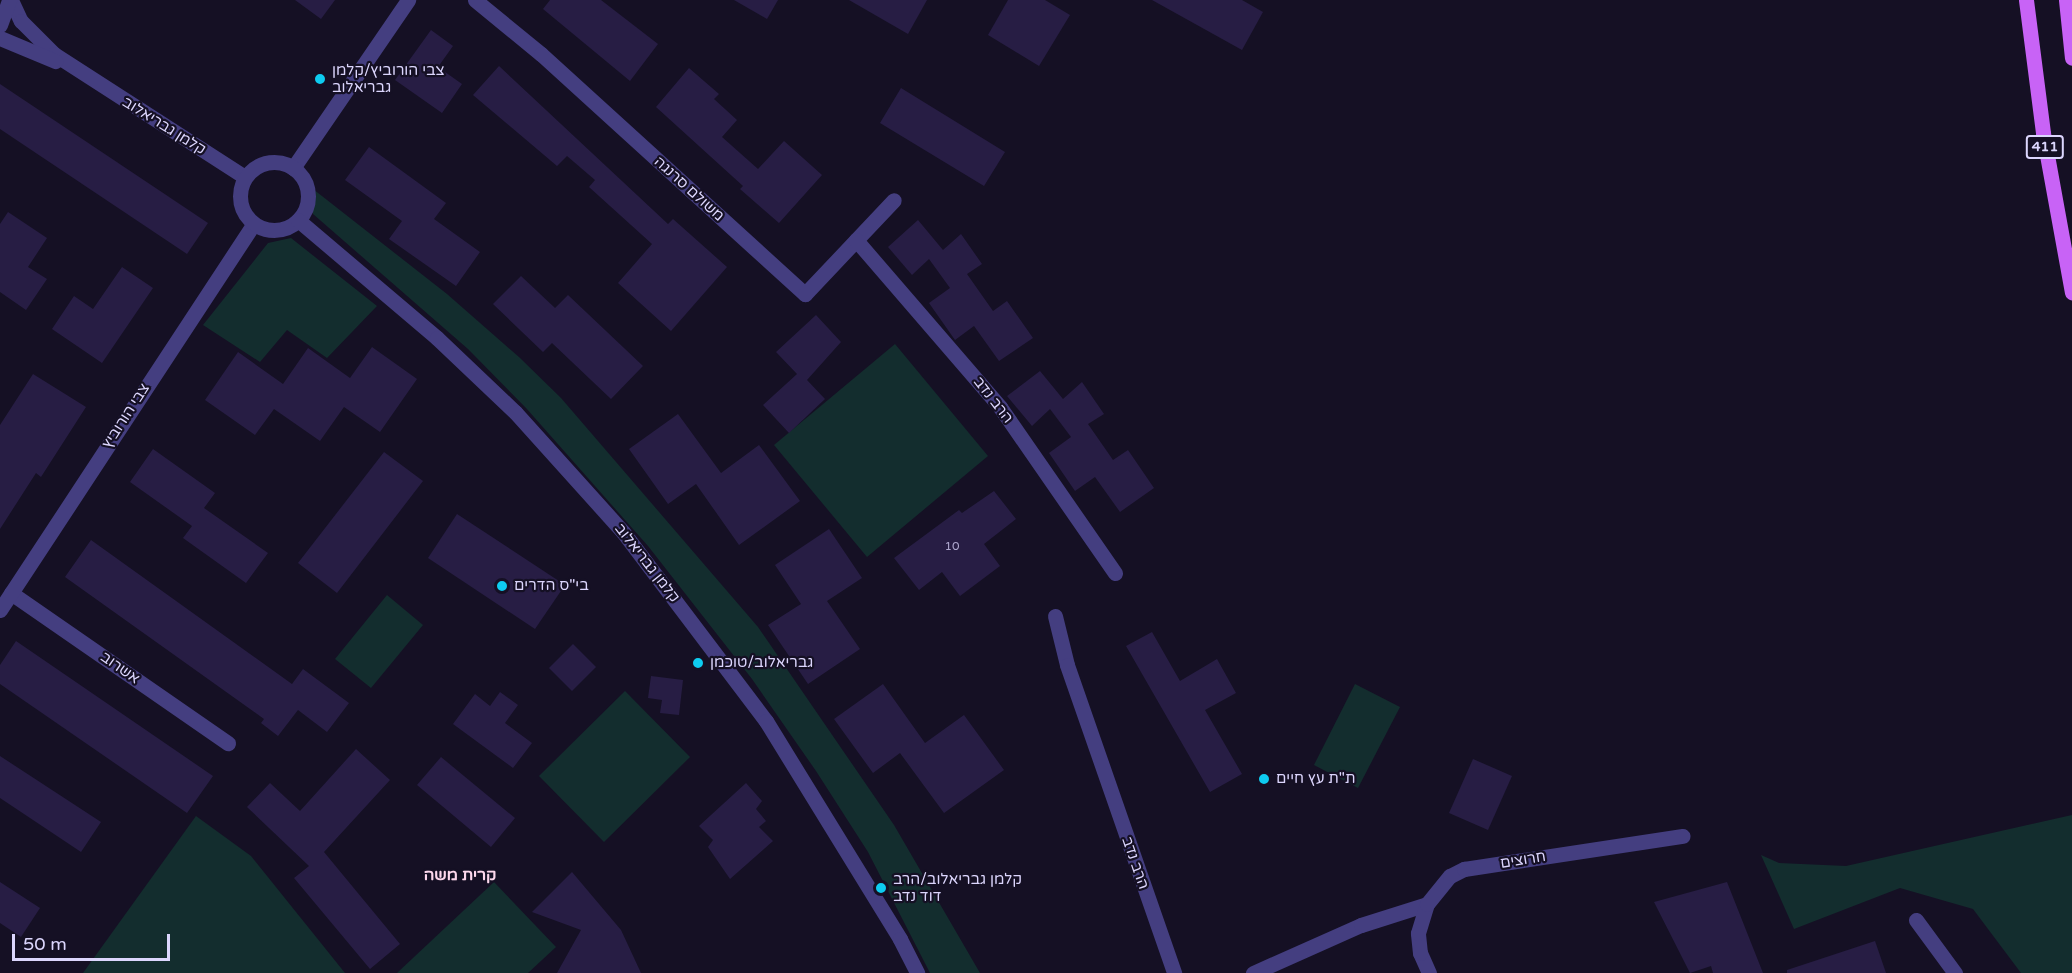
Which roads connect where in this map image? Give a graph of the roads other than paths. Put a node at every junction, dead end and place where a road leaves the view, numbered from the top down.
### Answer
1 (10, 0) edge
2 (408, 0) edge
3 (475, 0) edge
4 (2026, 0) edge
5 (2066, 0) edge
6 (0, 25) edge
7 (0, 38) edge
8 (2072, 58) edge
9 (82, 74) junction
10 (293, 168) junction
11 (245, 177) junction
12 (894, 200) dead end
13 (298, 220) junction
14 (254, 224) junction
15 (856, 240) junction
16 (2072, 292) edge
17 (1115, 573) dead end
18 (11, 593) junction
19 (0, 610) edge
20 (1055, 616) dead end
21 (228, 743) dead end
22 (1683, 836) dead end
23 (1427, 904) junction
24 (1916, 920) dead end
25 (917, 973) edge
26 (1174, 973) edge
27 (1253, 973) edge
28 (1429, 973) edge
29 (1955, 973) edge

1 - 6 street
1 - 9 street, קלמן גבריאלוב
2 - 10 street
3 - 15 street, משולם סרנגה
4 - 16 main road, 411
5 - 8 main road
7 - 9 street, קלמן גבריאלוב
9 - 11 street, קלמן גבריאלוב
10 - 11 street
10 - 13 street
11 - 14 street
12 - 15 street, משולם סרנגה
13 - 14 street
13 - 25 street, קלמן גבריאלוב
14 - 18 street, צבי הורוביץ
15 - 17 street, הרב נדב
18 - 19 street, צבי הורוביץ
18 - 21 street, אשרוב
20 - 26 street, הרב נדב
22 - 23 street, חרוצים
23 - 27 street
23 - 28 street, חרוצים
24 - 29 street

